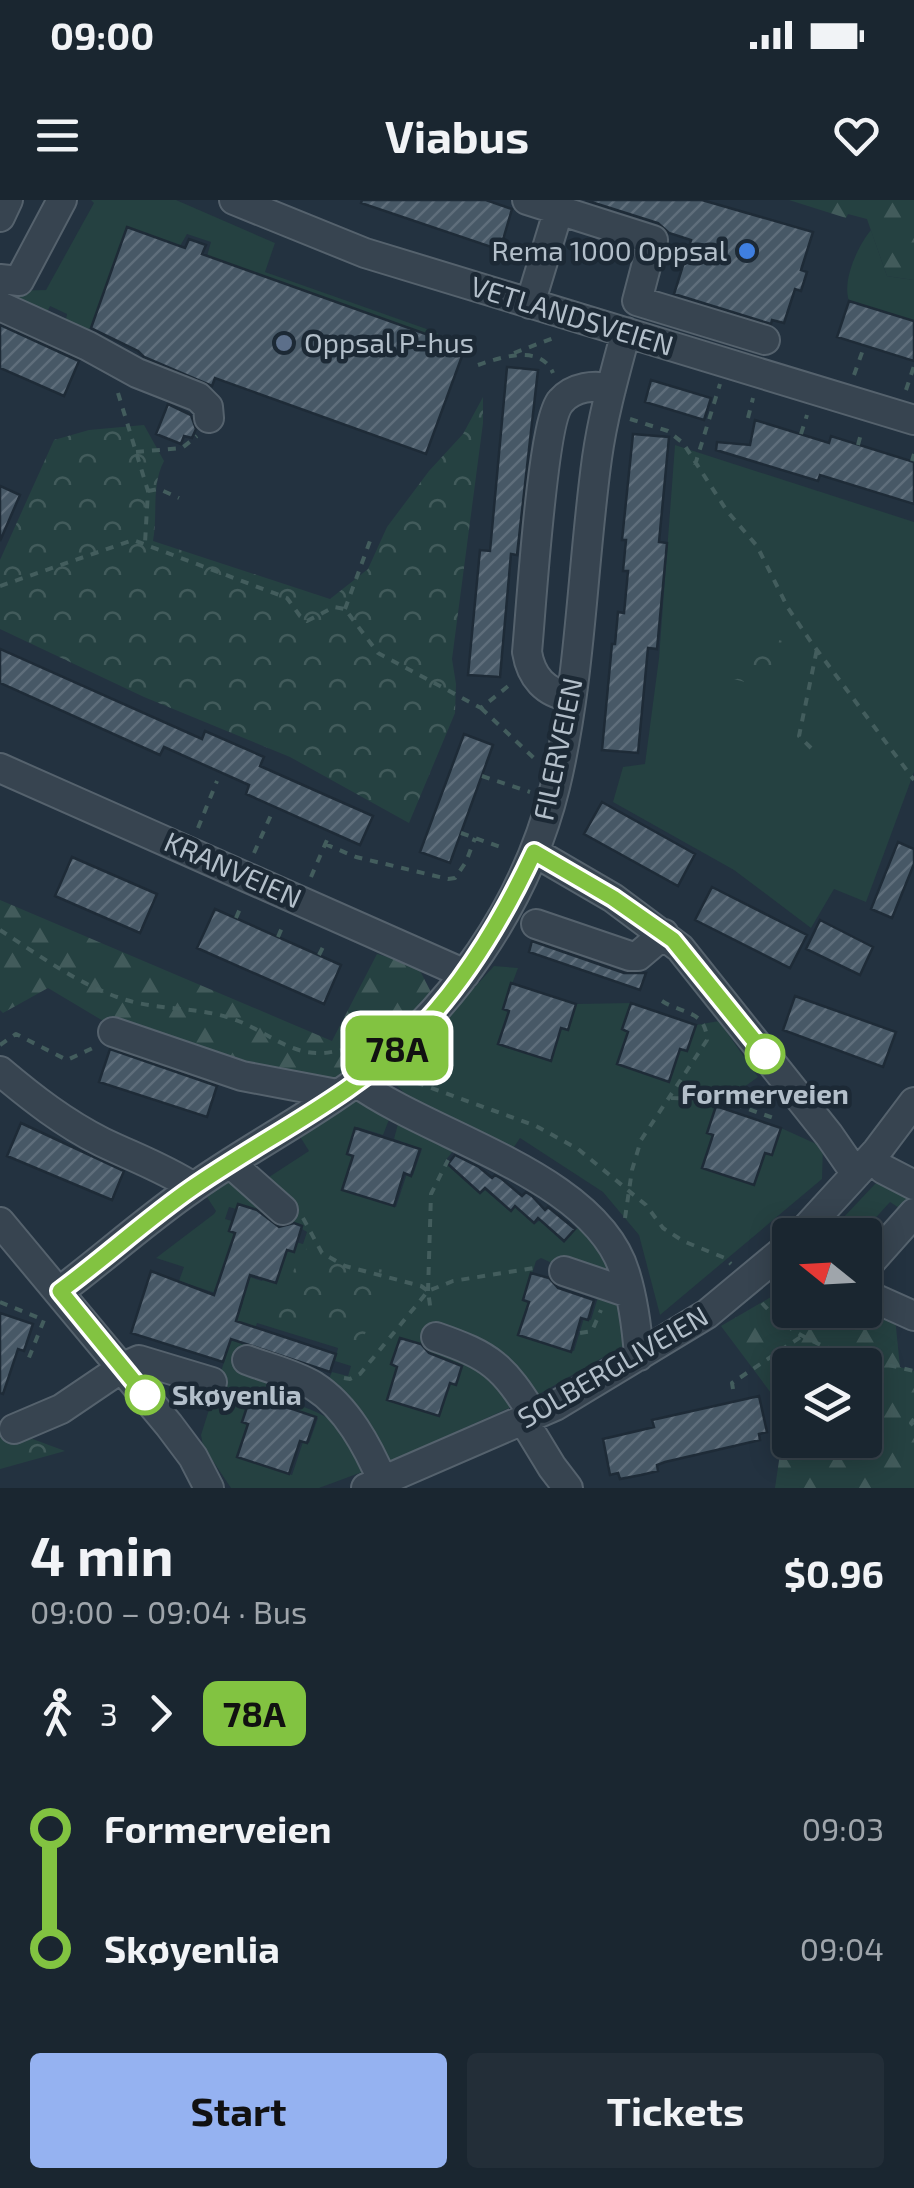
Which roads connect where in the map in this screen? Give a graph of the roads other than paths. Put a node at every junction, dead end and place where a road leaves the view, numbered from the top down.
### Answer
1 (8, 200) edge
2 (62, 200) edge
3 (234, 200) edge
4 (527, 200) edge
5 (558, 212) junction
6 (0, 218) edge
7 (0, 279) edge
8 (530, 304) junction
9 (0, 306) edge
10 (626, 332) junction
11 (765, 340) dead end
12 (608, 400) junction
13 (908, 410) edge
14 (208, 418) road end
15 (571, 697) junction
16 (0, 768) edge
17 (527, 853) junction
18 (536, 924) dead end
19 (664, 934) junction
20 (465, 974) junction
21 (116, 1033) road end
22 (0, 1070) edge
23 (347, 1088) junction
24 (914, 1102) edge
25 (230, 1163) junction
26 (869, 1171) junction
27 (914, 1185) edge
28 (193, 1187) junction
29 (283, 1210) road end
30 (914, 1213) edge
31 (818, 1218) edge
32 (0, 1222) edge
33 (882, 1249) edge
34 (772, 1261) edge
35 (564, 1272) road end
36 (618, 1290) junction
37 (60, 1291) junction
38 (882, 1302) edge
39 (914, 1316) edge
40 (436, 1337) road end
41 (640, 1356) junction
42 (247, 1360) dead end
43 (123, 1367) junction
44 (212, 1382) dead end
45 (282, 1394) dead end
46 (344, 1414) junction
47 (529, 1419) junction
48 (14, 1429) dead end
49 (375, 1485) edge
50 (209, 1488) edge
51 (568, 1488) edge

1 - 6 street
2 - 7 street
3 - 8 street, VETLANDSVEIEN
4 - 5 street
5 - 8 street
5 - 11 street
8 - 10 street, VETLANDSVEIEN
9 - 14 street
10 - 12 street, FILERVEIEN
10 - 13 street, VETLANDSVEIEN
12 - 15 street, FILERVEIEN
12 - 15 street
15 - 17 street, FILERVEIEN
16 - 20 street, KRANVEIEN
17 - 19 street
17 - 20 street, FILERVEIEN
18 - 19 street
19 - 26 street
20 - 23 street, FILERVEIEN
21 - 23 street
22 - 28 street
23 - 25 street, FILERVEIEN
23 - 36 street
24 - 26 street
25 - 28 street, FILERVEIEN
25 - 29 street
26 - 27 street
26 - 31 street
28 - 37 street, FILERVEIEN
30 - 33 street
32 - 37 street
34 - 41 street, SOLBERGLIVEIEN
35 - 36 street
36 - 41 street
37 - 43 street
38 - 39 street
40 - 47 street
41 - 47 street, SOLBERGLIVEIEN
42 - 46 street
43 - 44 street
43 - 48 street
43 - 50 street
45 - 46 street
46 - 49 street
47 - 49 street, SOLBERGLIVEIEN
47 - 51 street

